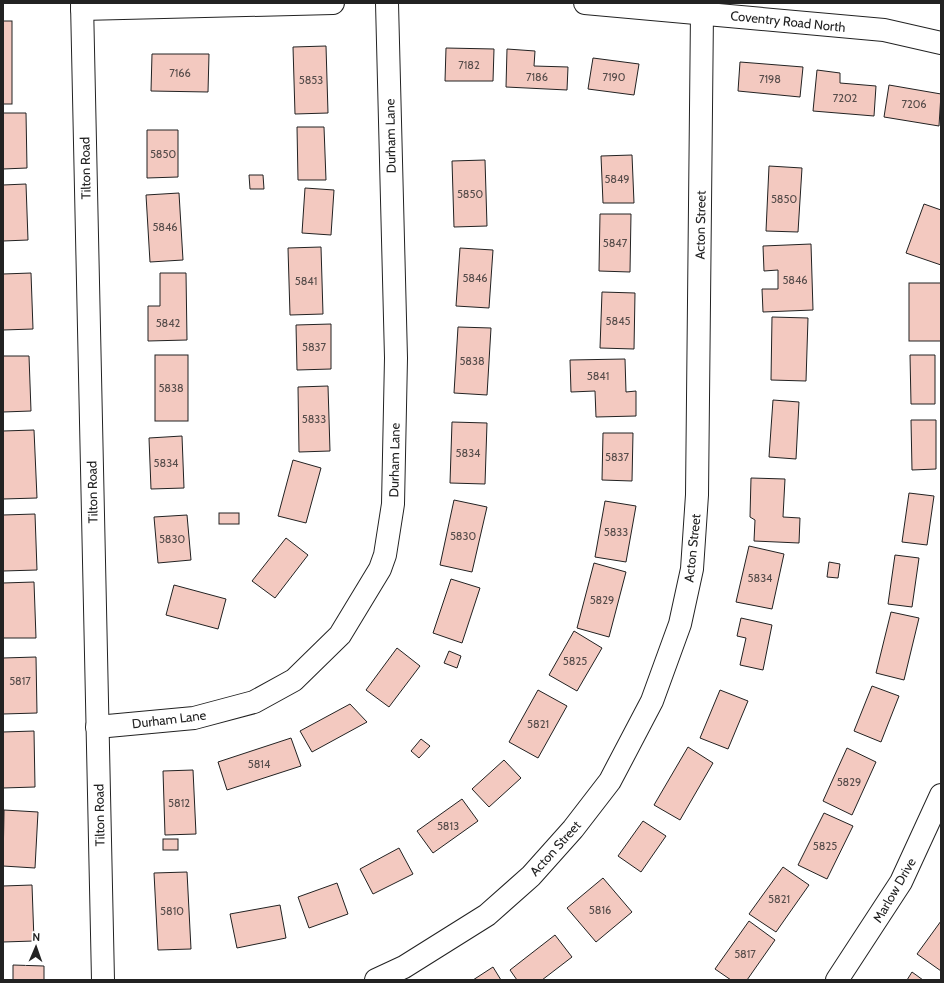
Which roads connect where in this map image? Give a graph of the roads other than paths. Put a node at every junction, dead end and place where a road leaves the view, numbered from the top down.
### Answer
1 (333, 3) edge
2 (387, 3) edge
3 (585, 3) edge
4 (82, 6) edge
5 (702, 12) junction
6 (941, 43) edge
7 (97, 727) junction
8 (941, 795) edge
9 (103, 980) edge
10 (376, 980) edge
11 (837, 980) edge

1 - 4 street
2 - 7 street, Durham Lane
3 - 5 street, Coventry Road North
4 - 7 street, Tilton Road
5 - 6 street, Coventry Road North
5 - 10 street, Acton Street
7 - 9 street, Tilton Road
8 - 11 street, Marlow Drive

